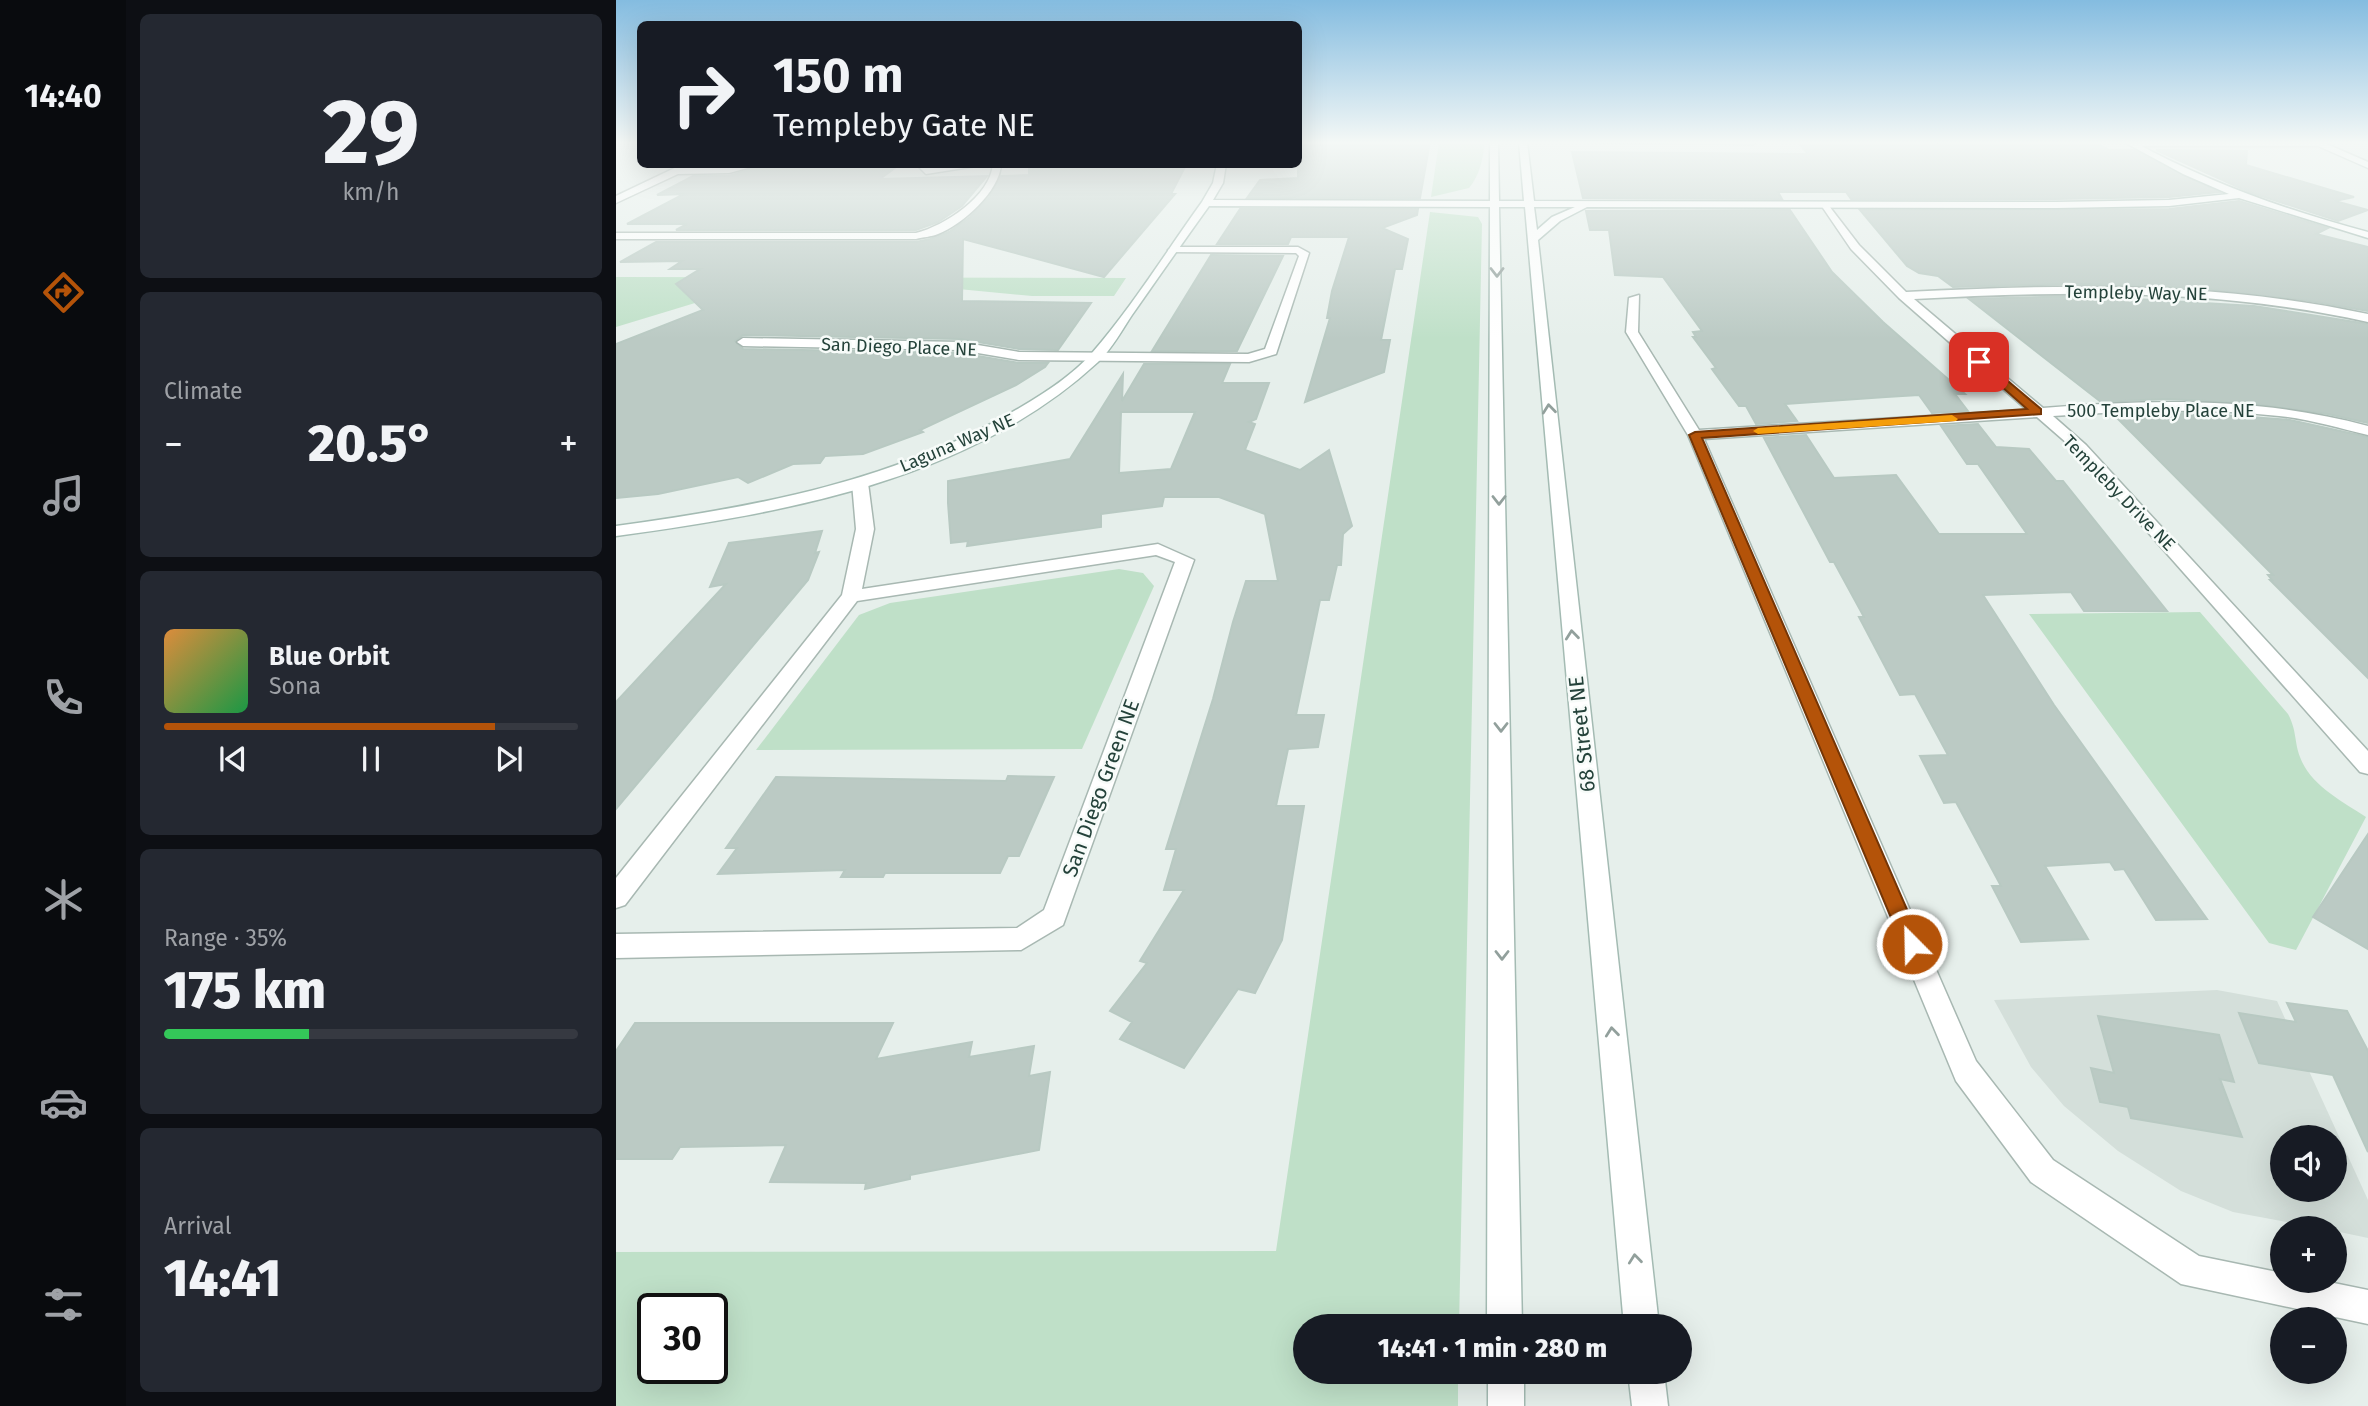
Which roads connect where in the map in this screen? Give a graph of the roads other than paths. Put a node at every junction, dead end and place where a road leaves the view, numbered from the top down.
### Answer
1 (966, 208) edge
2 (1203, 208) edge
3 (1496, 208) edge
4 (1531, 208) edge
5 (1584, 208) edge
6 (1828, 208) edge
7 (2274, 208) edge
8 (2368, 235) edge
9 (616, 236) edge
10 (1532, 240) junction
11 (1173, 250) junction
12 (1903, 296) junction
13 (1635, 298) dead end
14 (2368, 318) edge
15 (743, 342) dead end
16 (1096, 358) junction
17 (2037, 412) junction
18 (2368, 430) edge
19 (1695, 435) junction
20 (860, 483) junction
21 (616, 531) edge
22 (851, 596) junction
23 (2368, 766) edge
24 (616, 897) edge
25 (616, 946) edge
26 (2368, 1307) edge
27 (1505, 1314) edge
28 (1641, 1314) edge
29 (1506, 1384) edge
30 (1647, 1384) edge
31 (1506, 1406) edge
32 (1650, 1406) edge

1 - 9 street
2 - 11 street, Laguna Way NE
3 -> 27 street
4 - 10 street, 68 Street NE
5 - 10 street
6 - 12 street, Templeby Drive NE
7 - 8 street
28 -> 10 street, 68 Street NE
11 - 16 street, Laguna Way NE
11 - 16 street, San Diego Place NE
12 - 14 street, Templeby Way NE
12 - 17 street, Templeby Drive NE
13 - 19 street
15 - 16 street, San Diego Place NE
16 - 20 street, Laguna Way NE
17 - 18 street, 500 Templeby Place NE
17 - 19 street, 500 Templeby Place NE
17 - 23 street, Templeby Drive NE
19 - 26 street
20 - 21 street, Laguna Way NE
20 - 22 street
22 - 24 street
22 - 25 street, San Diego Green NE
29 - 31 street
30 - 32 street

